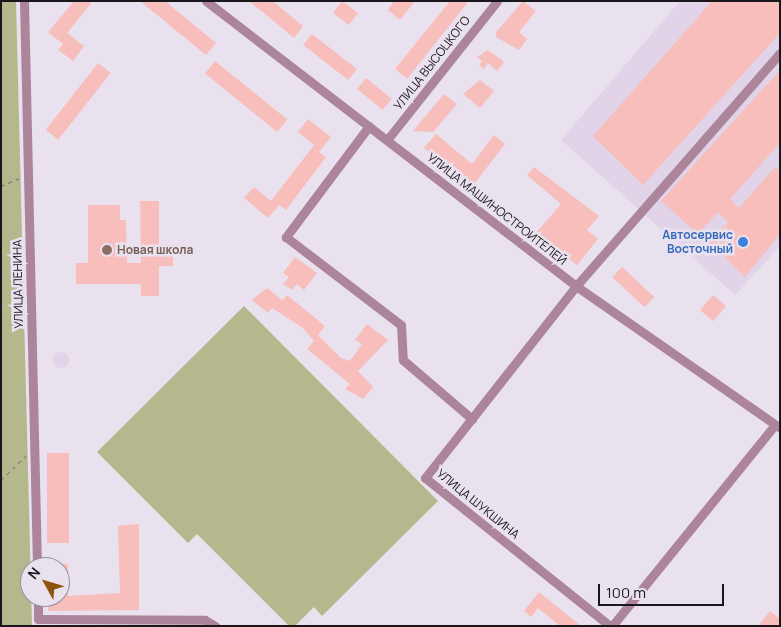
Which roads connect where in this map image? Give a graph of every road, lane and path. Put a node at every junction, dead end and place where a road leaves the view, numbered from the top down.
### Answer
1 (24, 1) edge
2 (206, 1) edge
3 (497, 1) edge
4 (780, 53) edge
5 (369, 126) junction
6 (387, 140) junction
7 (22, 177) dead end
8 (1, 186) edge
9 (576, 286) junction
10 (472, 419) junction
11 (777, 426) edge
12 (30, 452) dead end
13 (1, 480) edge
14 (37, 557) edge
15 (38, 607) edge
16 (215, 626) edge
17 (611, 626) edge

1 - 14 street, УЛИЦА ЛЕНИНА
2 - 5 street, УЛИЦА МАШИНОСТРОИТЕЛЕЙ
3 - 6 street, УЛИЦА ВЫСОЦКОГО
4 - 9 street, УЛИЦА ШУКШИНА
5 - 6 street, УЛИЦА МАШИНОСТРОИТЕЛЕЙ
5 - 10 street
6 - 9 street, УЛИЦА МАШИНОСТРОИТЕЛЕЙ
7 - 8 path
9 - 10 street, УЛИЦА ШУКШИНА
9 - 11 street, УЛИЦА МАШИНОСТРОИТЕЛЕЙ
10 - 17 street, УЛИЦА ШУКШИНА
11 - 17 street
12 - 13 path
15 - 16 street

